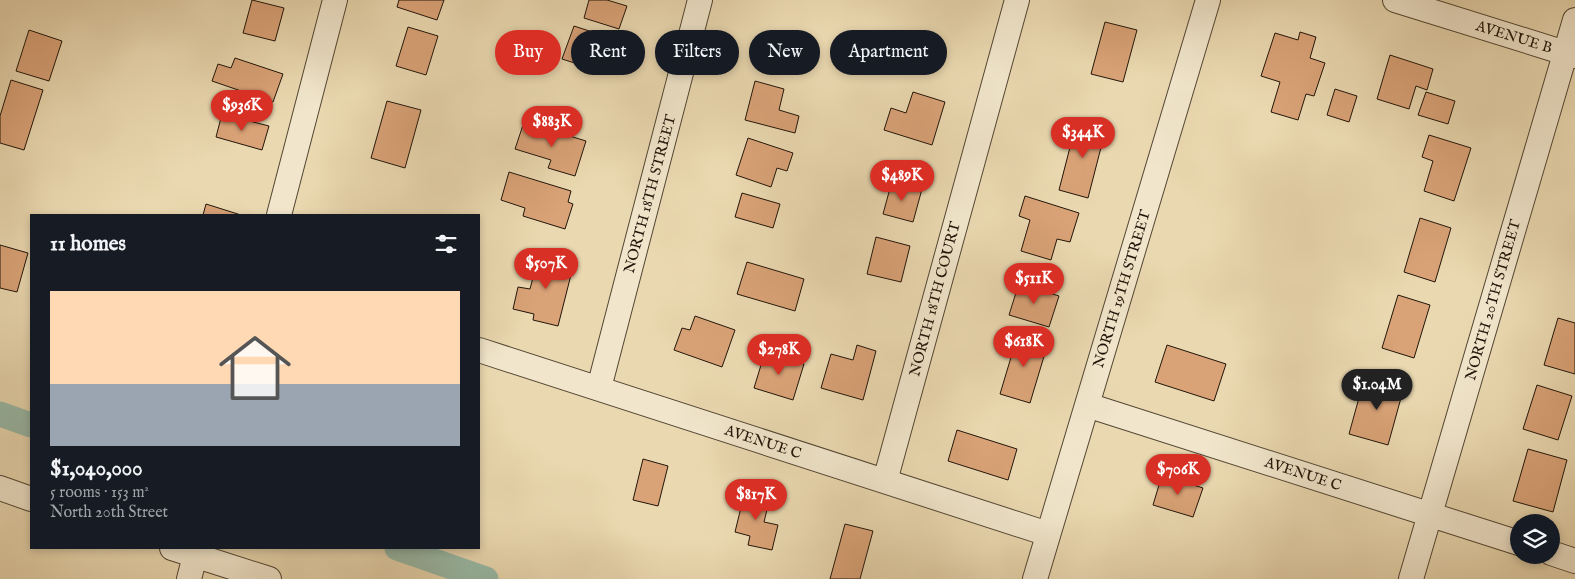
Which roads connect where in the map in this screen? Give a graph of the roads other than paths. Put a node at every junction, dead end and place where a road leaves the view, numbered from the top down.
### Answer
1 (335, 0) edge
2 (700, 0) edge
3 (1016, 0) edge
4 (1208, 0) edge
5 (1395, 0) edge
6 (1575, 20) edge
7 (1570, 55) edge
8 (279, 214) edge
9 (480, 350) edge
10 (599, 388) junction
11 (1087, 405) junction
12 (885, 481) junction
13 (0, 488) edge
14 (30, 499) edge
15 (1430, 514) junction
16 (1048, 534) junction
17 (1510, 540) edge
18 (178, 549) edge
19 (196, 552) edge
20 (1560, 556) edge
21 (1575, 561) edge
22 (189, 579) edge
23 (268, 579) edge
24 (1035, 579) edge
25 (1411, 579) edge

1 - 8 street
2 - 10 street, NORTH 18TH STREET
3 - 12 street, NORTH 18TH COURT
4 - 11 street, NORTH 19TH STREET
5 - 7 street, AVENUE B
6 - 7 street, NORTH 20TH STREET
7 - 15 street, NORTH 20TH STREET
9 - 10 street, AVENUE C
10 - 12 street, AVENUE C
11 - 15 street, AVENUE C
11 - 16 street, NORTH 19TH STREET
12 - 16 street, AVENUE C
13 - 14 street
15 - 17 street, AVENUE C
15 - 25 street, NORTH 20TH STREET
16 - 24 street, NORTH 19TH STREET
18 - 19 street
19 - 22 street
19 - 23 street
20 - 21 street

